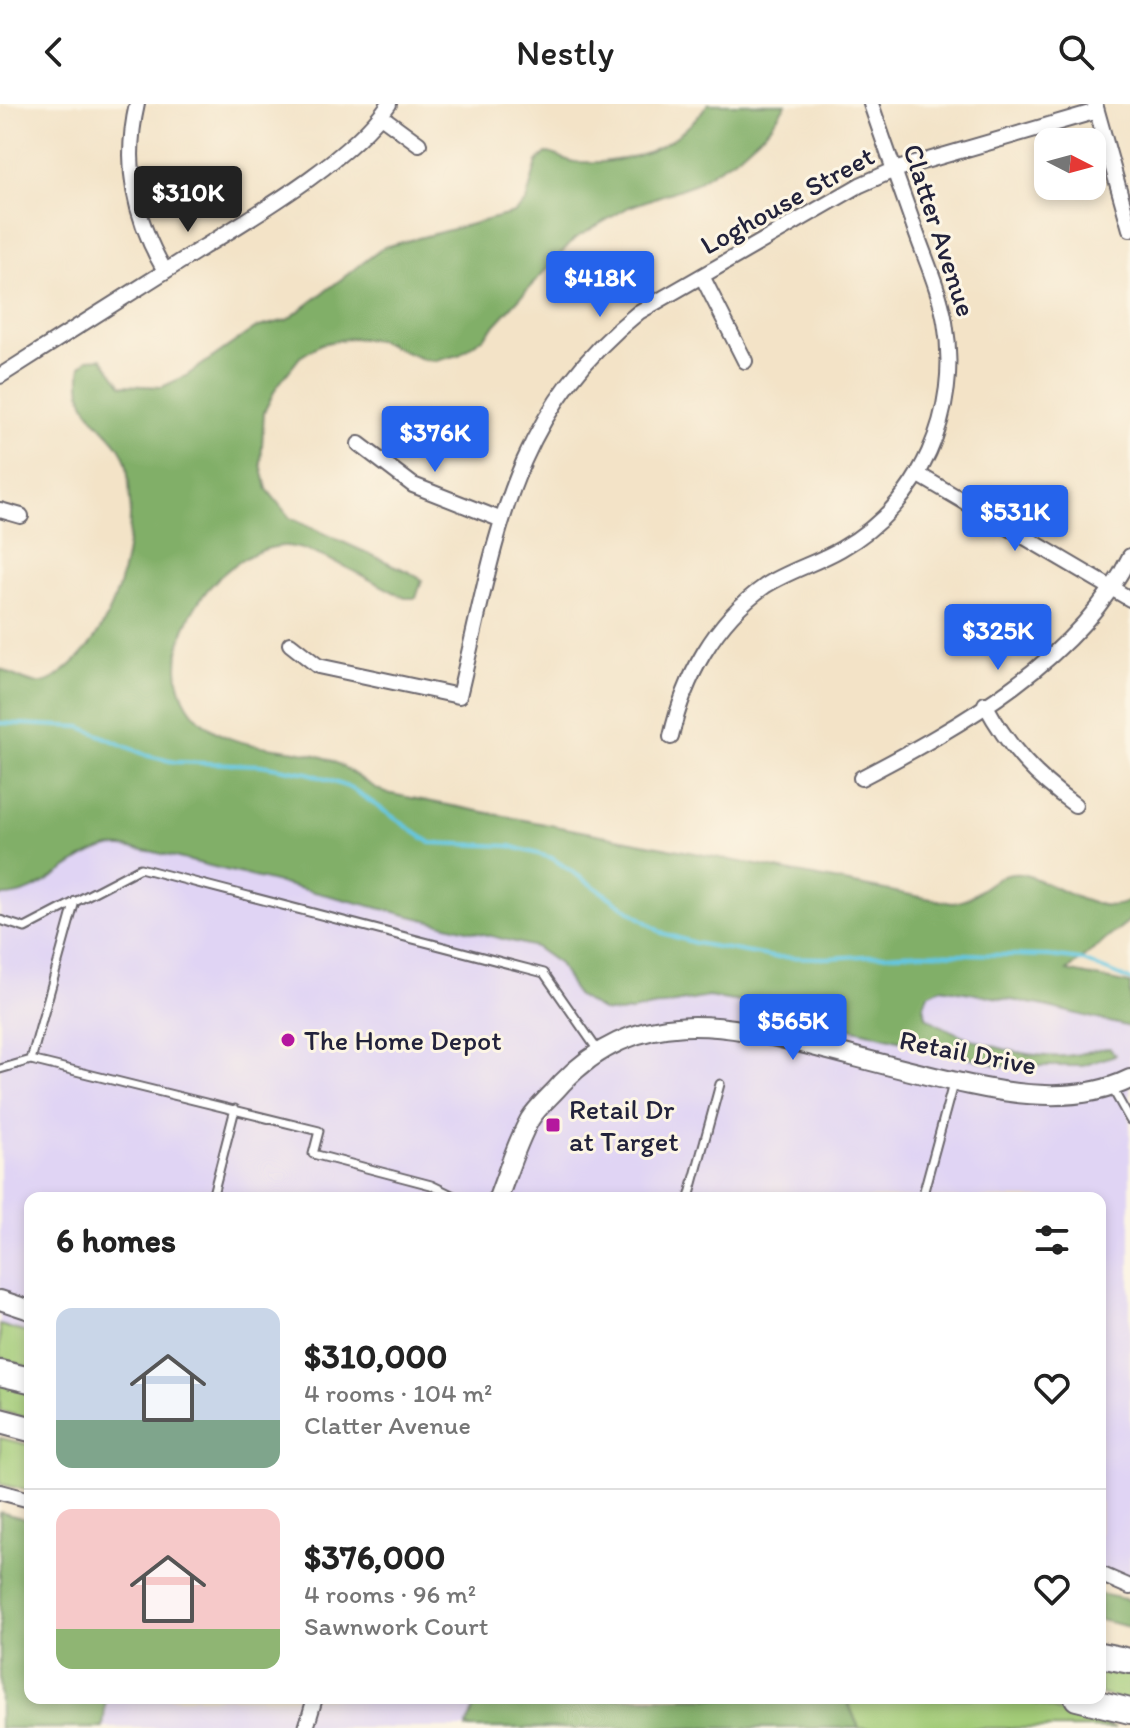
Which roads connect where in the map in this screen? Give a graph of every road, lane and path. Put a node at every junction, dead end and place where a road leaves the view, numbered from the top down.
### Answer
1 (137, 104) edge
2 (871, 104) edge
3 (1096, 108) edge
4 (385, 110) edge
5 (419, 144) dead end
6 (894, 170) junction
7 (1130, 229) edge
8 (165, 271) junction
9 (702, 276) junction
10 (745, 361) dead end
11 (0, 376) edge
12 (359, 444) dead end
13 (919, 475) junction
14 (0, 510) edge
15 (21, 516) dead end
16 (502, 520) junction
17 (1130, 556) edge
18 (1114, 589) junction
19 (1130, 599) edge
20 (290, 644) dead end
21 (985, 704) junction
22 (671, 737) dead end
23 (861, 778) dead end
24 (1075, 805) dead end
25 (75, 901) junction
26 (0, 920) edge
27 (600, 1054) junction
28 (31, 1060) junction
29 (0, 1069) edge
30 (1130, 1079) edge
31 (954, 1082) junction
32 (720, 1084) dead end
33 (1112, 1088) junction
34 (235, 1109) junction
35 (1130, 1120) edge
36 (214, 1192) edge
37 (446, 1192) edge
38 (500, 1192) edge
39 (691, 1192) edge
40 (924, 1192) edge
41 (0, 1300) edge
42 (24, 1308) edge
43 (0, 1421) edge
44 (24, 1427) edge
45 (0, 1492) edge
46 (24, 1498) edge
47 (1106, 1577) edge
48 (1130, 1587) edge
49 (1106, 1656) edge
50 (1130, 1661) edge
51 (313, 1704) edge
52 (1098, 1704) edge
53 (1130, 1714) edge
54 (306, 1728) edge

1 - 8 street
2 - 6 street, Clatter Avenue
3 - 6 street, Loghouse Street
3 - 7 street
4 - 5 street
4 - 8 street
6 - 9 street, Loghouse Street
6 - 13 street, Clatter Avenue
8 - 11 street
9 - 10 street
9 - 16 street, Loghouse Street
12 - 16 street
13 - 18 street
13 - 22 street, Clatter Avenue
14 - 15 street
16 - 20 street, Loghouse Street
17 - 18 street
18 - 19 street
18 - 21 street
21 - 23 street
21 - 24 street
25 - 26 lane
25 - 27 lane
25 - 28 lane
27 - 31 street, Retail Drive
27 - 38 street, Retail Drive
28 - 29 lane
28 - 34 lane
30 - 33 street, Retail Drive
31 - 33 street, Retail Drive
31 - 40 lane
32 - 39 lane
33 - 35 lane
34 - 36 lane
34 - 37 lane
41 - 42 street
43 - 44 highway
45 - 46 street
47 - 48 street
49 - 50 highway
51 - 54 street
52 - 53 highway

